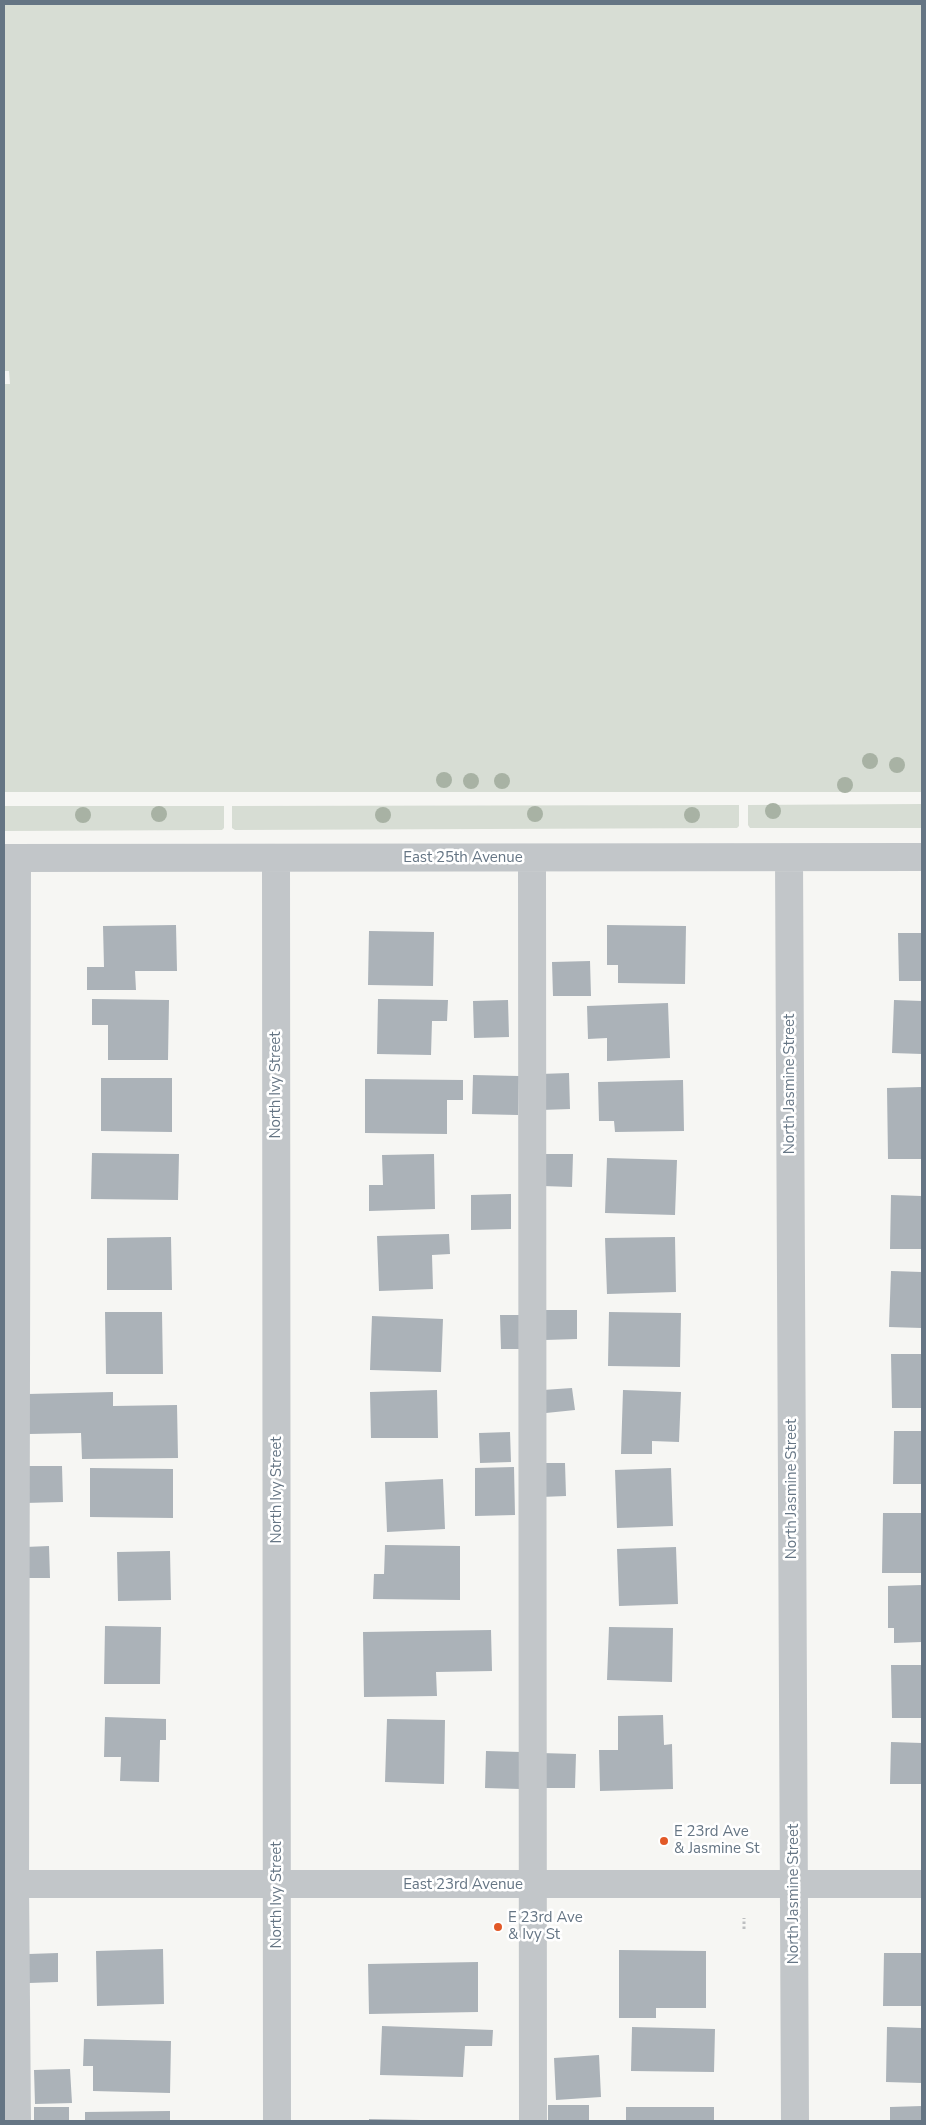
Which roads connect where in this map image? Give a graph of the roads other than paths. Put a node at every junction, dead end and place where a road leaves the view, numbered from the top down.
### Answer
1 (922, 857) edge
2 (11, 858) edge
3 (276, 858) junction
4 (532, 858) junction
5 (789, 858) junction
6 (794, 1883) junction
7 (10, 1884) edge
8 (277, 1884) junction
9 (922, 1884) edge
10 (532, 1885) junction
11 (17, 2121) edge
12 (277, 2121) edge
13 (533, 2121) edge
14 (795, 2121) edge

1 - 5 street, East 25th Avenue
2 - 3 street, East 25th Avenue
2 - 7 street
3 - 4 street, East 25th Avenue
3 - 8 street, North Ivy Street
4 - 5 street, East 25th Avenue
4 - 10 street
5 - 6 street, North Jasmine Street
6 - 9 street, East 23rd Avenue
6 - 10 street, East 23rd Avenue
6 - 14 street, North Jasmine Street
7 - 8 street, East 23rd Avenue
7 - 11 street
8 - 10 street, East 23rd Avenue
8 - 12 street, North Ivy Street
10 - 13 street

